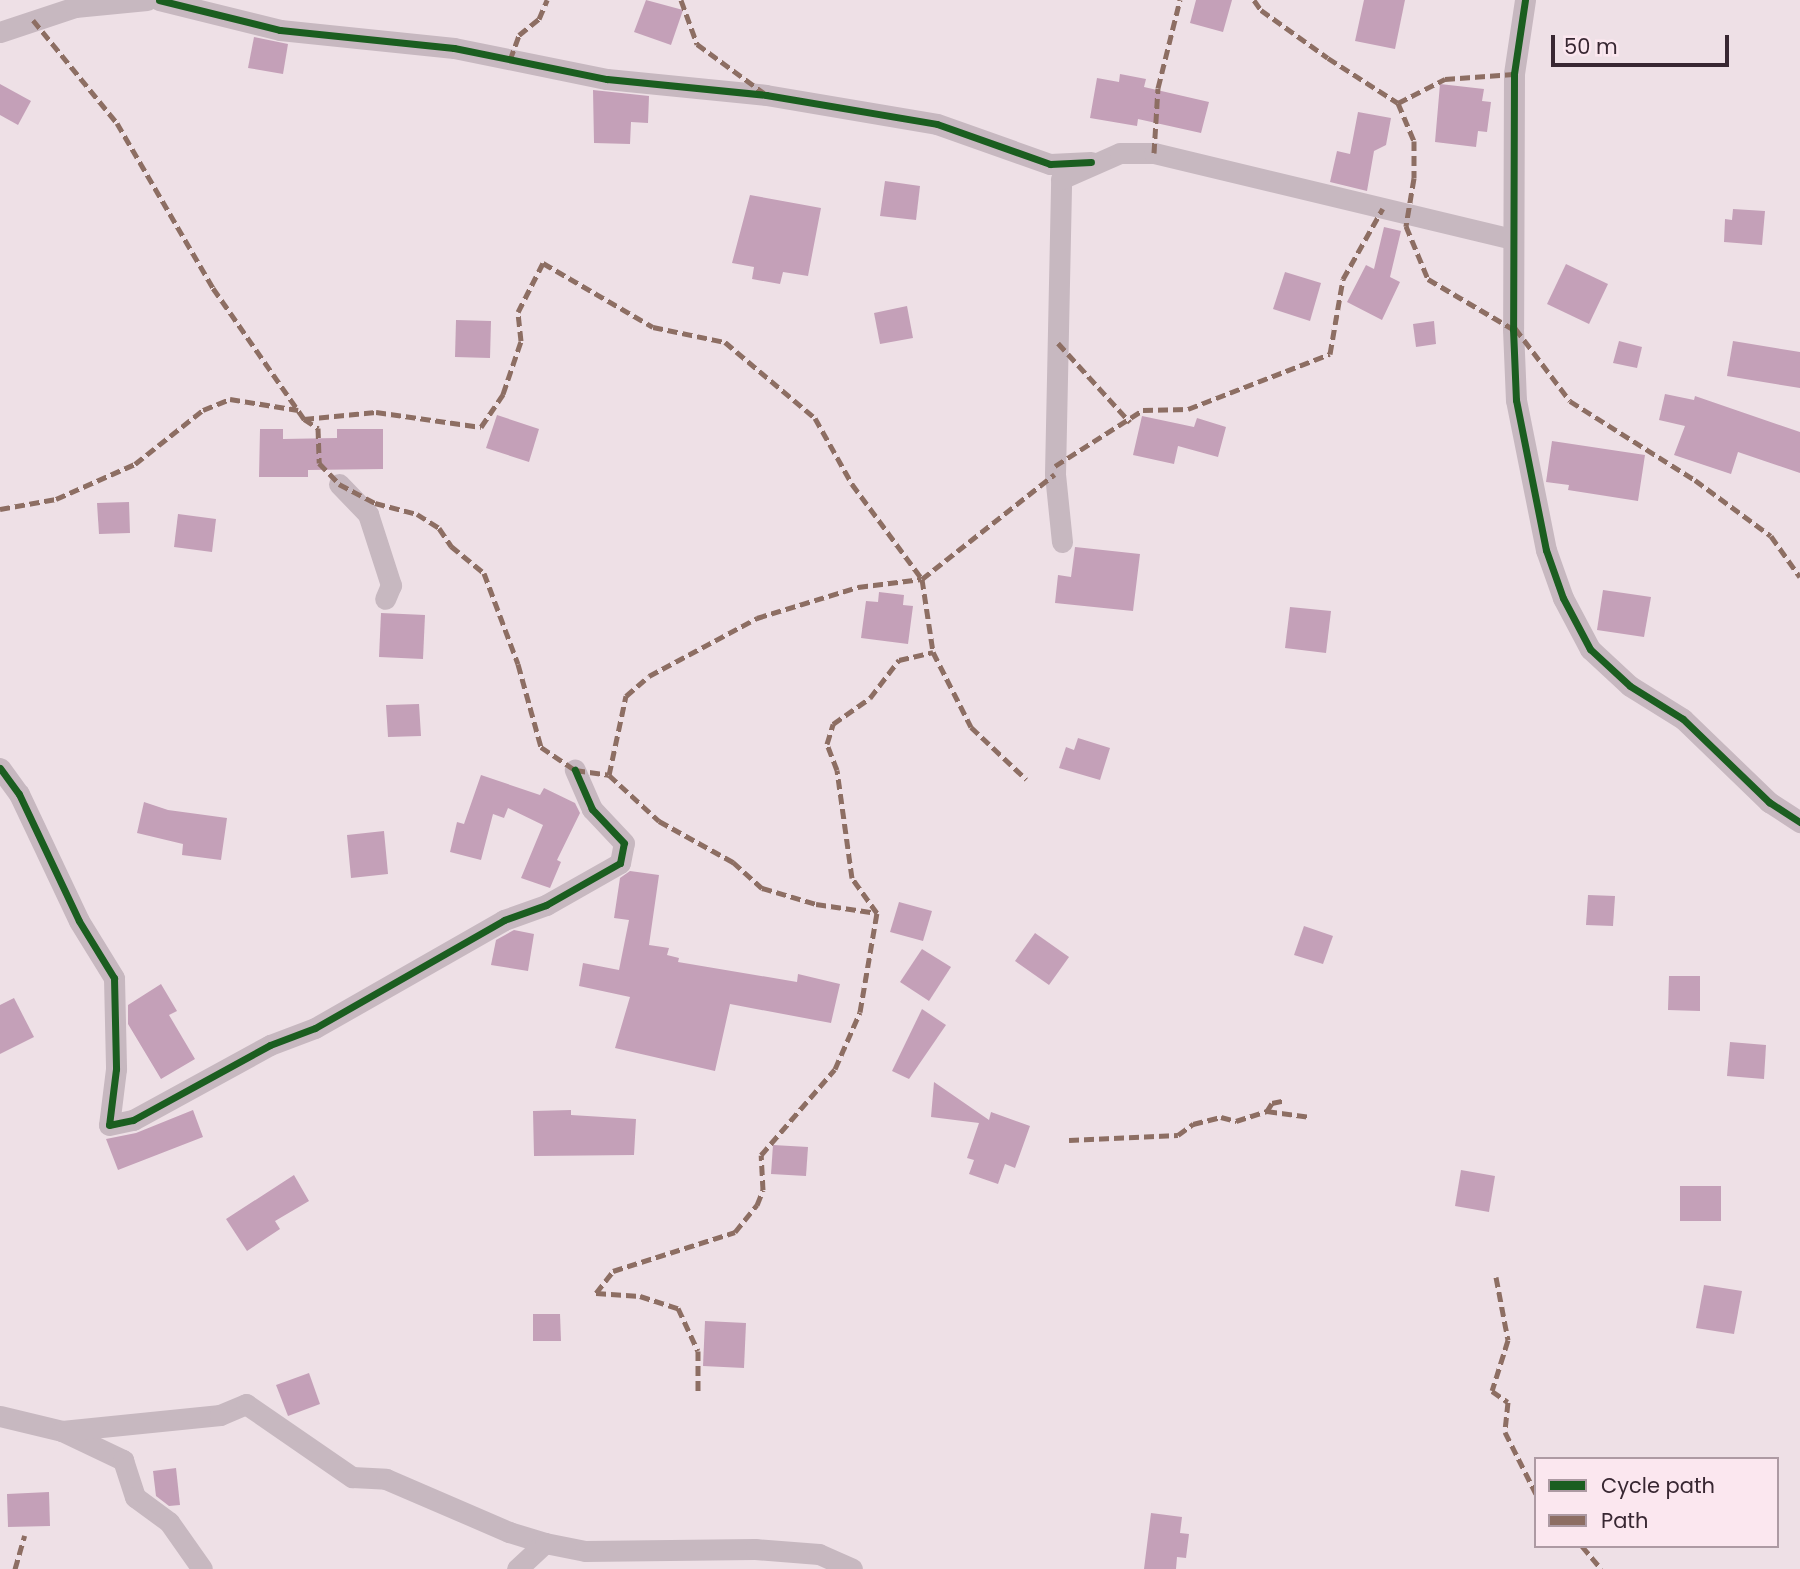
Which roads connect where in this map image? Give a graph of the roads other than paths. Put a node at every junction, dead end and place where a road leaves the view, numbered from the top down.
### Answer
1 (147, 0) edge
2 (159, 0) edge
3 (1525, 0) edge
4 (71, 4) edge
5 (0, 32) edge
6 (1091, 162) junction
7 (1512, 239) junction
8 (339, 484) dead end
9 (1062, 542) dead end
10 (385, 599) dead end
11 (0, 768) edge
12 (575, 770) dead end
13 (1800, 822) edge
14 (0, 1416) edge
15 (62, 1431) junction
16 (545, 1543) junction
17 (202, 1569) edge
18 (517, 1569) edge
19 (852, 1569) edge

1 - 4 street
2 - 6 street
3 - 7 street
4 - 5 street
6 - 7 street
6 - 9 street
7 - 13 street
8 - 10 street
11 - 12 street
14 - 15 street
15 - 16 street
15 - 17 street
16 - 18 street
16 - 19 street

